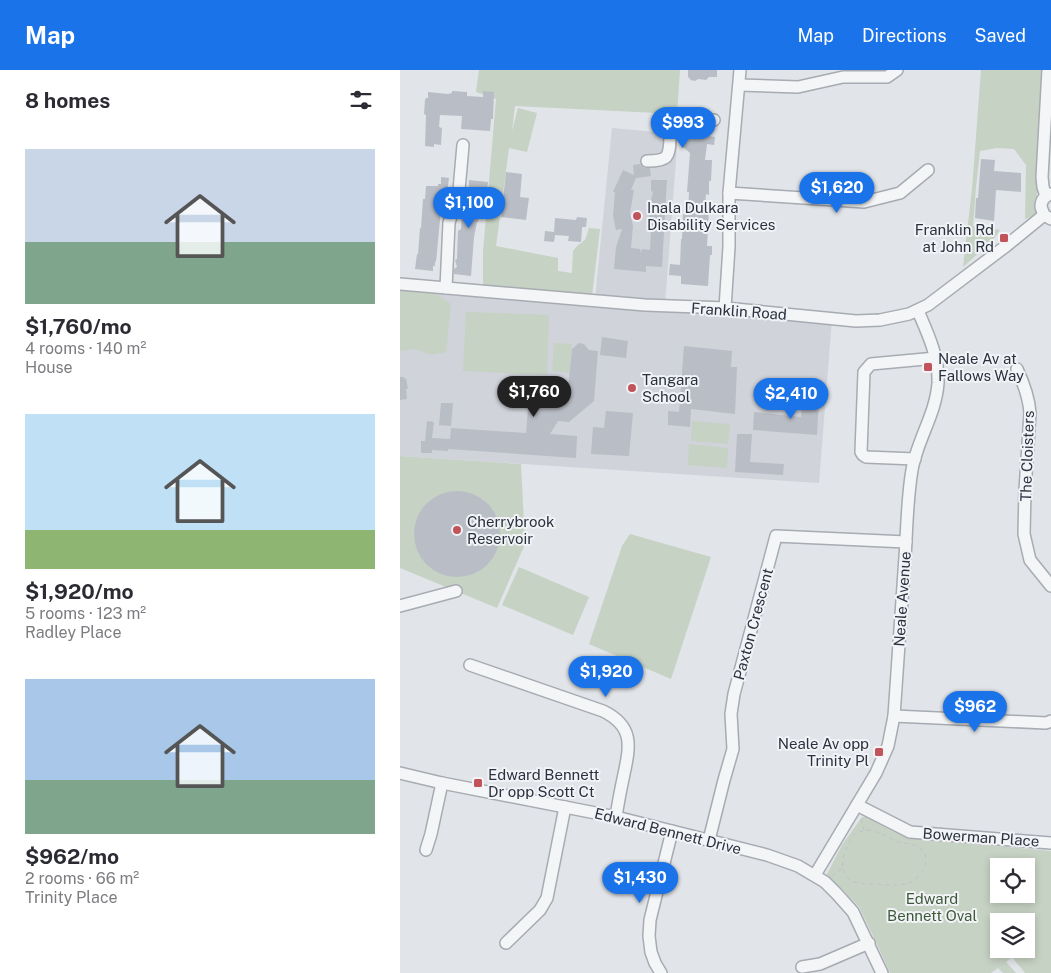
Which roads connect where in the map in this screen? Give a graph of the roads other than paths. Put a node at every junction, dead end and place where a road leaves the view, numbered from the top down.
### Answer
1 (740, 70) edge
2 (897, 70) edge
3 (1048, 70) edge
4 (739, 85) junction
5 (714, 120) dead end
6 (463, 145) dead end
7 (647, 161) dead end
8 (928, 170) dead end
9 (729, 193) junction
10 (1048, 195) edge
11 (1048, 217) edge
12 (400, 284) edge
13 (446, 288) junction
14 (724, 308) junction
15 (918, 311) junction
16 (936, 358) junction
17 (1017, 369) dead end
18 (915, 459) junction
19 (906, 542) junction
20 (1051, 586) edge
21 (456, 592) dead end
22 (400, 606) edge
23 (470, 665) dead end
24 (894, 716) junction
25 (1051, 720) edge
26 (400, 774) edge
27 (442, 783) junction
28 (857, 805) junction
29 (564, 807) junction
30 (616, 817) junction
31 (672, 831) junction
32 (709, 840) junction
33 (1051, 843) edge
34 (426, 850) dead end
35 (815, 875) junction
36 (506, 943) dead end
37 (869, 944) junction
38 (802, 967) dead end
39 (661, 973) edge
40 (882, 973) edge

1 - 4 street
2 - 4 street
3 - 10 street
4 - 9 street
5 - 7 street
6 - 13 street
8 - 9 street
9 - 14 street
10 - 11 street
11 - 15 street, Franklin Road
12 - 13 street, Franklin Road
13 - 14 street, Franklin Road
14 - 15 street, Franklin Road
15 - 16 street, Neale Avenue
16 - 18 street, Neale Avenue
16 - 18 street
17 - 20 street, The Cloisters
18 - 19 street, Neale Avenue
19 - 24 street, Neale Avenue
19 - 32 street, Paxton Crescent
21 - 22 street
23 - 30 street
24 - 25 street
24 - 28 street, Neale Avenue
26 - 27 street, Edward Bennett Drive
27 - 29 street, Edward Bennett Drive
27 - 34 street
28 - 33 street, Bowerman Place
28 - 35 street, Neale Avenue
29 - 30 street, Edward Bennett Drive
29 - 36 street
30 - 31 street, Edward Bennett Drive
31 - 32 street, Edward Bennett Drive
31 - 39 street
32 - 35 street, Edward Bennett Drive
35 - 37 street, Edward Bennett Drive
37 - 38 street
37 - 40 street, Edward Bennett Drive

